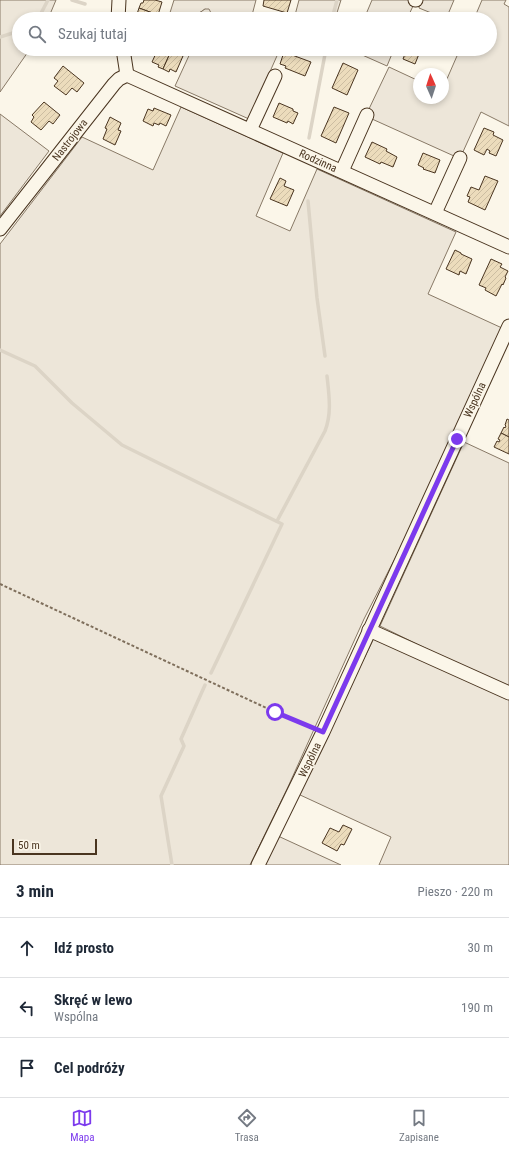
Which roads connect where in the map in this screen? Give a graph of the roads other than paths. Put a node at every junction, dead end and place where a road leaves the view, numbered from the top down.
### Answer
1 (119, 0) edge
2 (118, 12) edge
3 (124, 56) edge
4 (127, 75) junction
5 (274, 76) dead end
6 (367, 115) dead end
7 (250, 130) junction
8 (460, 158) dead end
9 (342, 171) junction
10 (435, 213) junction
11 (0, 229) edge
12 (509, 246) edge
13 (509, 326) edge
14 (369, 630) junction
15 (509, 693) edge
16 (258, 865) edge

1 - 2 street
3 - 4 street
4 - 7 street, Rodzinna
4 - 11 street, Nastrojowa
5 - 7 street
6 - 9 street
7 - 9 street, Rodzinna
8 - 10 street
9 - 10 street, Rodzinna
10 - 12 street, Rodzinna
13 - 14 street, Wspólna
14 - 15 street
14 - 16 street, Wspólna

